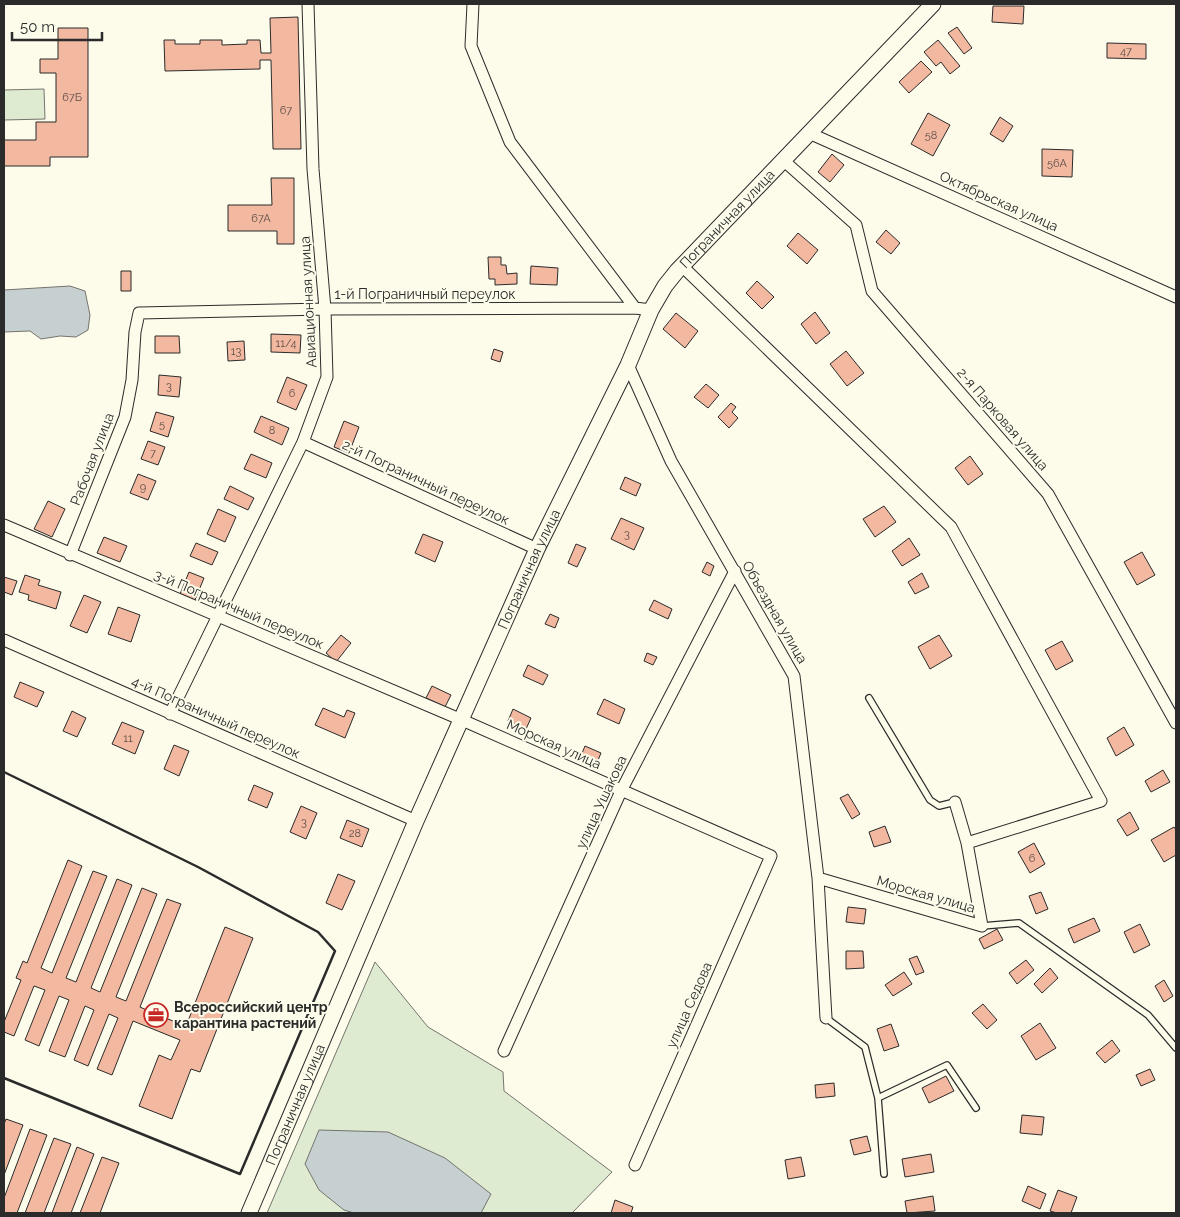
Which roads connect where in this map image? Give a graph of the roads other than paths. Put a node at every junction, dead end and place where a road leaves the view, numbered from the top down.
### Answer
1 (308, 4) edge
2 (473, 4) edge
3 (933, 4) edge
4 (809, 133) junction
5 (784, 160) junction
6 (682, 266) junction
7 (1176, 297) edge
8 (635, 308) junction
9 (325, 309) junction
10 (651, 310) junction
11 (140, 313) joint
12 (628, 365) junction
13 (303, 442) junction
14 (4, 525) edge
15 (537, 549) junction
16 (70, 555) junction
17 (735, 571) junction
18 (217, 616) junction
19 (4, 640) edge
20 (869, 698) dead end
21 (170, 714) junction
22 (462, 720) junction
23 (1176, 723) edge
24 (622, 791) junction
25 (956, 802) joint
26 (416, 821) junction
27 (967, 843) junction
28 (771, 856) joint
29 (818, 878) junction
30 (982, 926) junction
31 (826, 1018) joint
32 (1176, 1048) edge
33 (504, 1051) dead end
34 (878, 1098) junction
35 (976, 1108) dead end
36 (634, 1165) dead end
37 (884, 1174) dead end
38 (249, 1213) edge

1 - 9 street, Авиационная улица
2 - 8 street
3 - 4 street, Пограничная улица
4 - 5 street, Пограничная улица
4 - 7 street, Октябрьская улица
5 - 6 street, Пограничная улица
5 - 23 street, 2-я Парковая улица
6 - 10 street, Пограничная улица
6 - 27 street
8 - 9 street, 1-й Пограничный переулок
8 - 10 street, 1-й Пограничный переулок
9 - 11 street, 1-й Пограничный переулок
9 - 13 street, Авиационная улица
10 - 12 street, Пограничная улица
11 - 16 street, Рабочая улица
12 - 15 street, Пограничная улица
12 - 17 street, Объездная улица
13 - 15 street, 2-й Пограничный переулок
13 - 18 street, Авиационная улица
14 - 16 street, 3-й Пограничный переулок
15 - 22 street, Пограничная улица
16 - 18 street, 3-й Пограничный переулок
17 - 24 street, улица Ушакова
17 - 29 street, Объездная улица
18 - 21 street, Авиационная улица
18 - 22 street, 3-й Пограничный переулок
19 - 21 street, 4-й Пограничный переулок
20 - 25 lane
21 - 26 street, 4-й Пограничный переулок
22 - 24 street, Морская улица
22 - 26 street, Пограничная улица
24 - 28 street, Морская улица
24 - 33 street, улица Ушакова
25 - 27 street, Морская улица
26 - 38 street, Пограничная улица
27 - 30 street, Морская улица
28 - 36 street, улица Седова
29 - 30 street, Морская улица
29 - 31 street, Объездная улица
30 - 32 lane
31 - 34 lane
34 - 35 lane
34 - 37 lane

